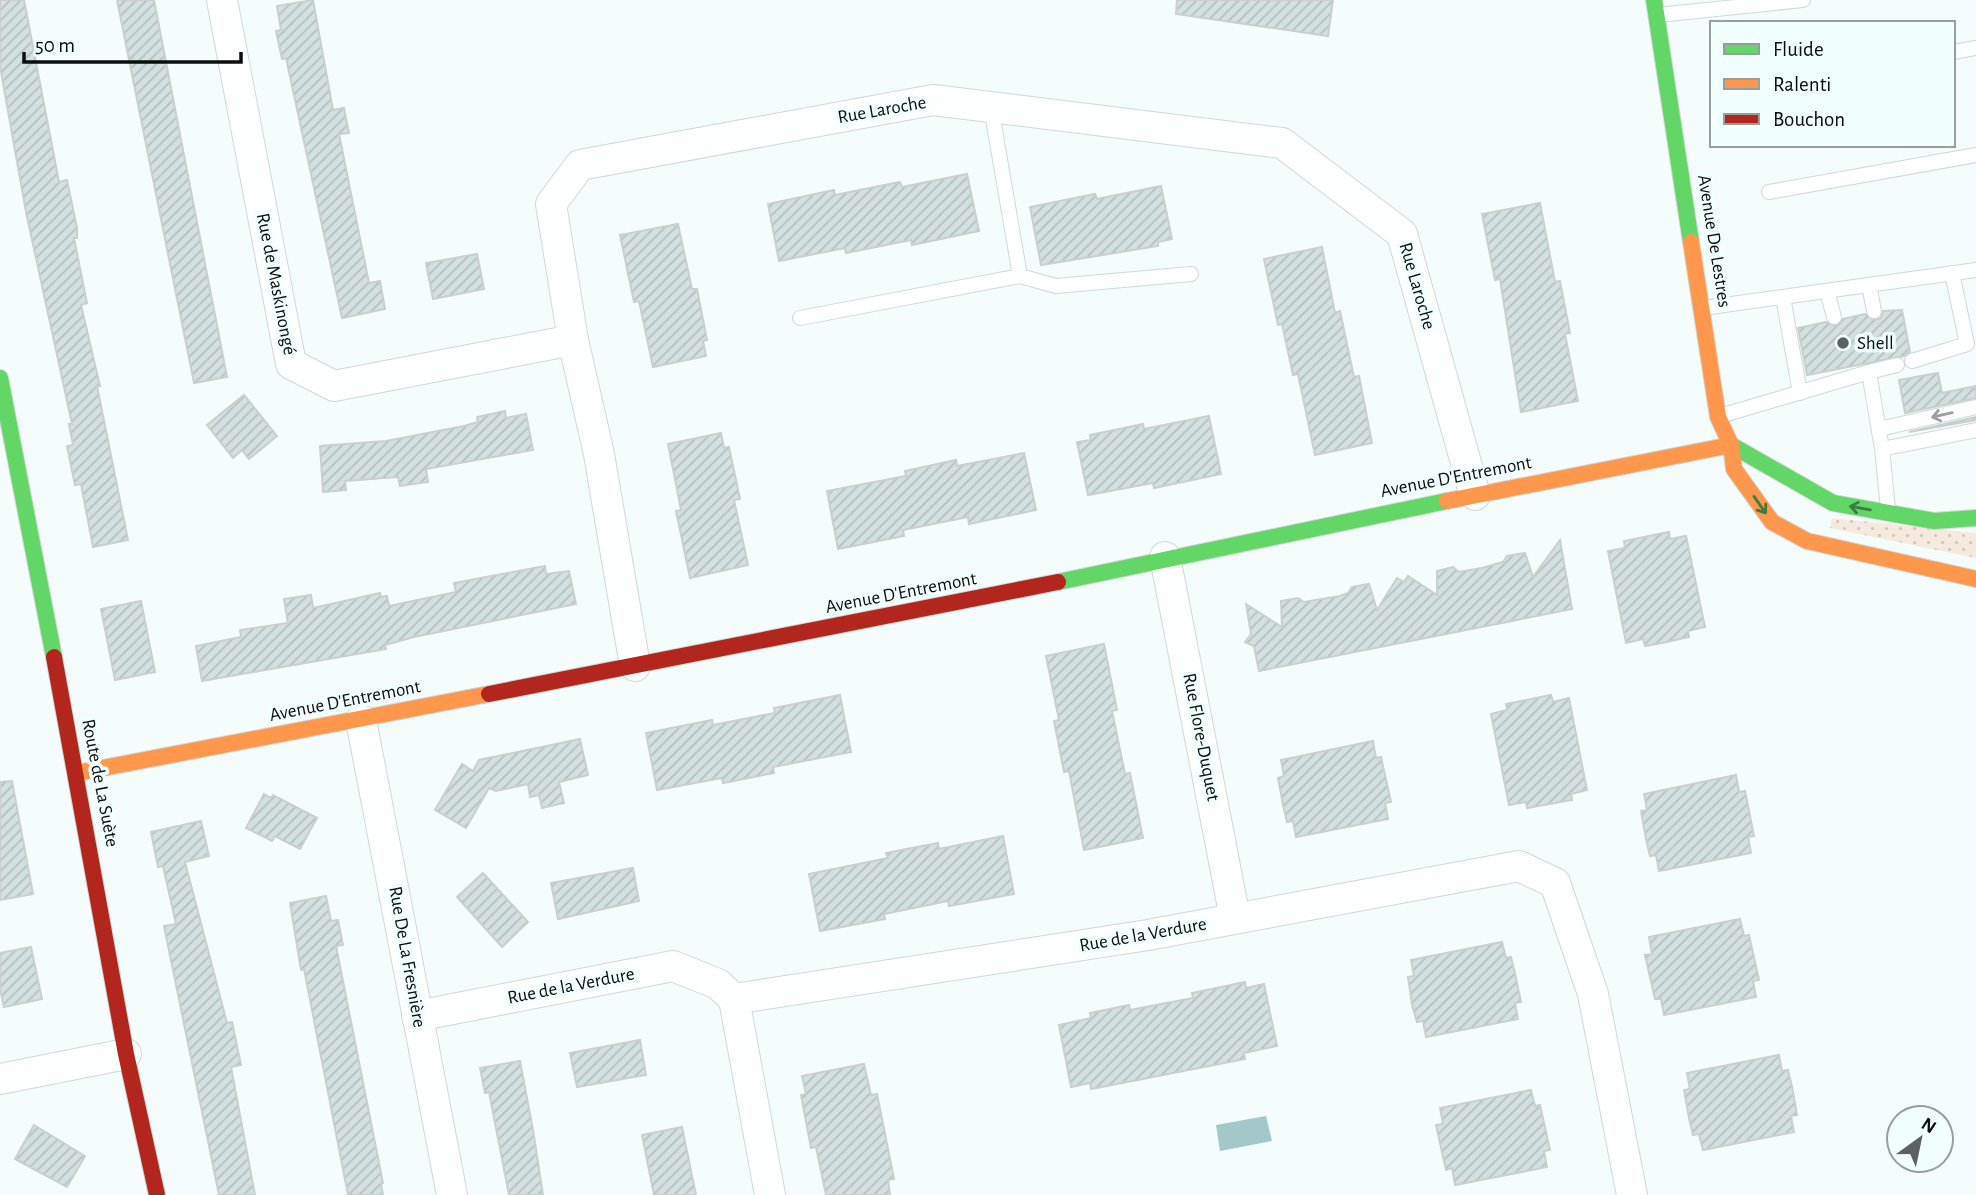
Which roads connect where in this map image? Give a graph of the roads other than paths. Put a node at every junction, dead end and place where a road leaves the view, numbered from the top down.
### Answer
1 (222, 0) edge
2 (1803, 0) edge
3 (1655, 8) edge
4 (1976, 48) edge
5 (1955, 52) edge
6 (991, 107) junction
7 (1976, 155) edge
8 (1769, 192) dead end
9 (1976, 270) edge
10 (1952, 273) junction
11 (1191, 274) dead end
12 (1020, 276) junction
13 (1869, 285) junction
14 (1828, 291) junction
15 (1783, 297) junction
16 (1703, 308) junction
17 (1874, 311) dead end
18 (1834, 317) dead end
19 (800, 318) dead end
20 (573, 340) junction
21 (1912, 361) dead end
22 (1887, 363) dead end
23 (1844, 364) dead end
24 (1869, 372) junction
25 (0, 378) edge
26 (1847, 379) junction
27 (1800, 393) junction
28 (1976, 407) edge
29 (1718, 416) junction
30 (1879, 429) junction
31 (1976, 430) edge
32 (1731, 445) junction
33 (1882, 449) junction
34 (1475, 495) junction
35 (1888, 513) junction
36 (1976, 518) edge
37 (1165, 557) junction
38 (1976, 579) edge
39 (635, 666) junction
40 (361, 720) junction
41 (77, 773) junction
42 (1235, 918) junction
43 (734, 999) junction
44 (417, 1016) junction
45 (126, 1054) junction
46 (0, 1079) edge
47 (157, 1195) edge
48 (452, 1195) edge
49 (770, 1195) edge
50 (1632, 1195) edge

1 - 20 street, Rue de Maskinongé
2 - 3 lane
3 - 16 main road, Avenue De Lestres
4 - 5 lane
6 - 12 lane
6 - 20 street, Rue Laroche
6 - 34 street, Rue Laroche
7 - 8 lane
9 - 10 lane
10 - 13 lane
10 - 21 lane
11 - 12 lane
12 - 19 lane
13 - 14 lane
13 - 17 lane
14 - 15 lane
14 - 18 lane
15 - 16 lane
15 - 27 lane
16 - 29 main road, Avenue De Lestres
20 - 39 street, Rue Laroche
22 - 24 lane
23 - 26 lane
24 - 26 lane
24 - 30 lane
25 - 41 main road, Route de La Suète
26 - 27 lane
27 - 29 lane
28 -> 30 lane
29 - 32 main road, Avenue De Lestres
30 - 33 lane
31 - 33 lane
32 - 34 main road, Avenue D'Entremont
35 -> 32 main road
32 -> 38 main road, Avenue De Lestres
33 - 35 lane
34 - 37 main road, Avenue D'Entremont
35 - 36 main road
37 - 39 main road, Avenue D'Entremont
37 - 42 street, Rue Flore-Duquet
39 - 40 main road, Avenue D'Entremont
40 - 41 main road, Avenue D'Entremont
40 - 44 street, Rue De La Fresnière
41 - 45 main road, Route de La Suète
42 - 43 street, Rue de la Verdure
42 - 50 street, Rue de la Verdure
43 - 44 street, Rue de la Verdure
43 - 49 street
44 - 48 street, Rue De La Fresnière
45 - 46 street
45 - 47 main road, Route de La Suète

